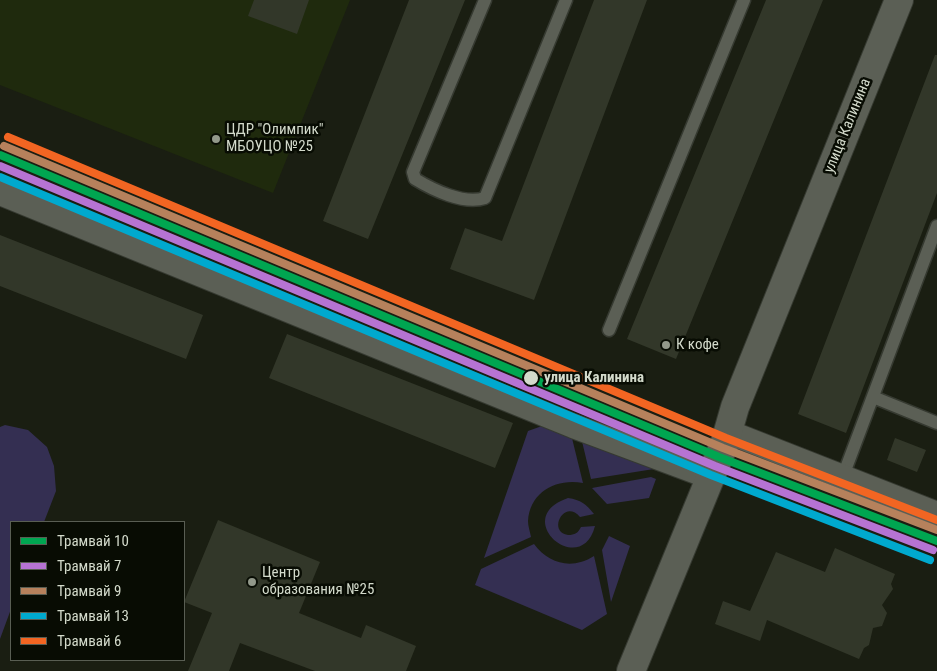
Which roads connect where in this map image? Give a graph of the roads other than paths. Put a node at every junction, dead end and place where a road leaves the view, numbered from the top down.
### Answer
1 (485, 0) edge
2 (566, 0) edge
3 (744, 0) edge
4 (900, 0) edge
5 (0, 192) edge
6 (937, 226) edge
7 (609, 330) dead end
8 (873, 397) junction
9 (937, 423) edge
10 (728, 432) junction
11 (843, 476) junction
12 (710, 477) junction
13 (937, 514) edge
14 (631, 671) edge

1 - 2 lane
3 - 7 lane
4 - 10 street, улица Калинина
5 - 12 street
6 - 8 lane
8 - 9 lane
8 - 11 lane
10 - 11 street
10 - 12 street, улица Калинина
11 - 13 street
12 - 14 street, улица Калинина

